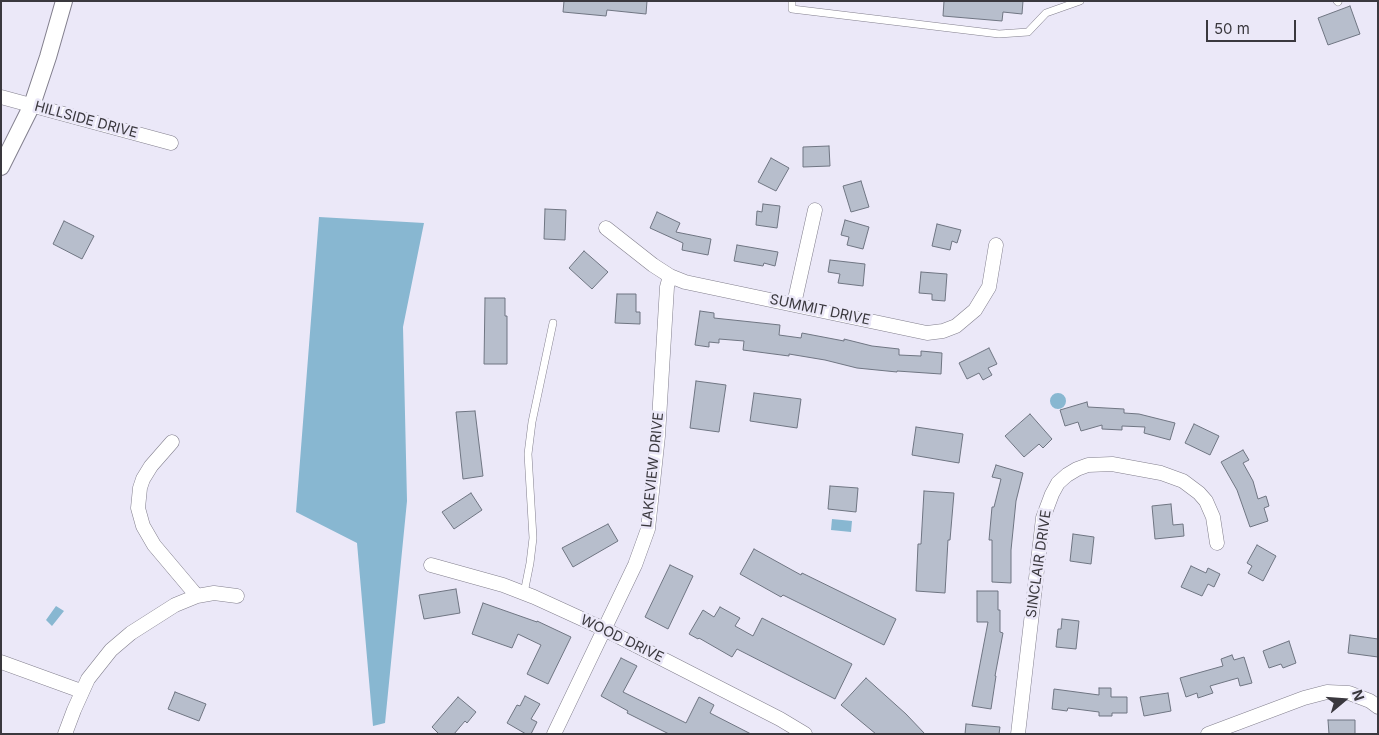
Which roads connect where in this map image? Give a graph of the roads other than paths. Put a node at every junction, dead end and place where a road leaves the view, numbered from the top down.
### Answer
1 (64, 1) edge
2 (792, 1) edge
3 (1080, 1) edge
4 (1, 97) edge
5 (32, 104) junction
6 (171, 143) dead end
7 (1, 167) edge
8 (815, 210) dead end
9 (606, 228) dead end
10 (996, 245) dead end
11 (670, 276) junction
12 (794, 304) junction
13 (553, 323) dead end
14 (172, 442) dead end
15 (1217, 543) dead end
16 (430, 564) dead end
17 (524, 593) junction
18 (197, 596) junction
19 (237, 596) dead end
20 (604, 629) junction
21 (1, 662) edge
22 (81, 691) junction
23 (1378, 706) edge
24 (65, 734) edge
25 (554, 734) edge
26 (805, 734) edge
27 (1018, 734) edge
28 (1208, 734) edge

1 - 5 street
2 - 3 lane
4 - 5 street, HILLSIDE DRIVE
5 - 6 street, HILLSIDE DRIVE
5 - 7 street
8 - 12 street
9 - 11 street, SUMMIT DRIVE
10 - 12 street, SUMMIT DRIVE
11 - 12 street, SUMMIT DRIVE
11 - 20 street, LAKEVIEW DRIVE
13 - 17 lane
14 - 18 street
15 - 27 street, SINCLAIR DRIVE
16 - 17 street, WOOD DRIVE
17 - 20 street, WOOD DRIVE
18 - 19 street
18 - 22 street
20 - 25 street, LAKEVIEW DRIVE
20 - 26 street, WOOD DRIVE
21 - 22 street
22 - 24 street
23 - 28 street

